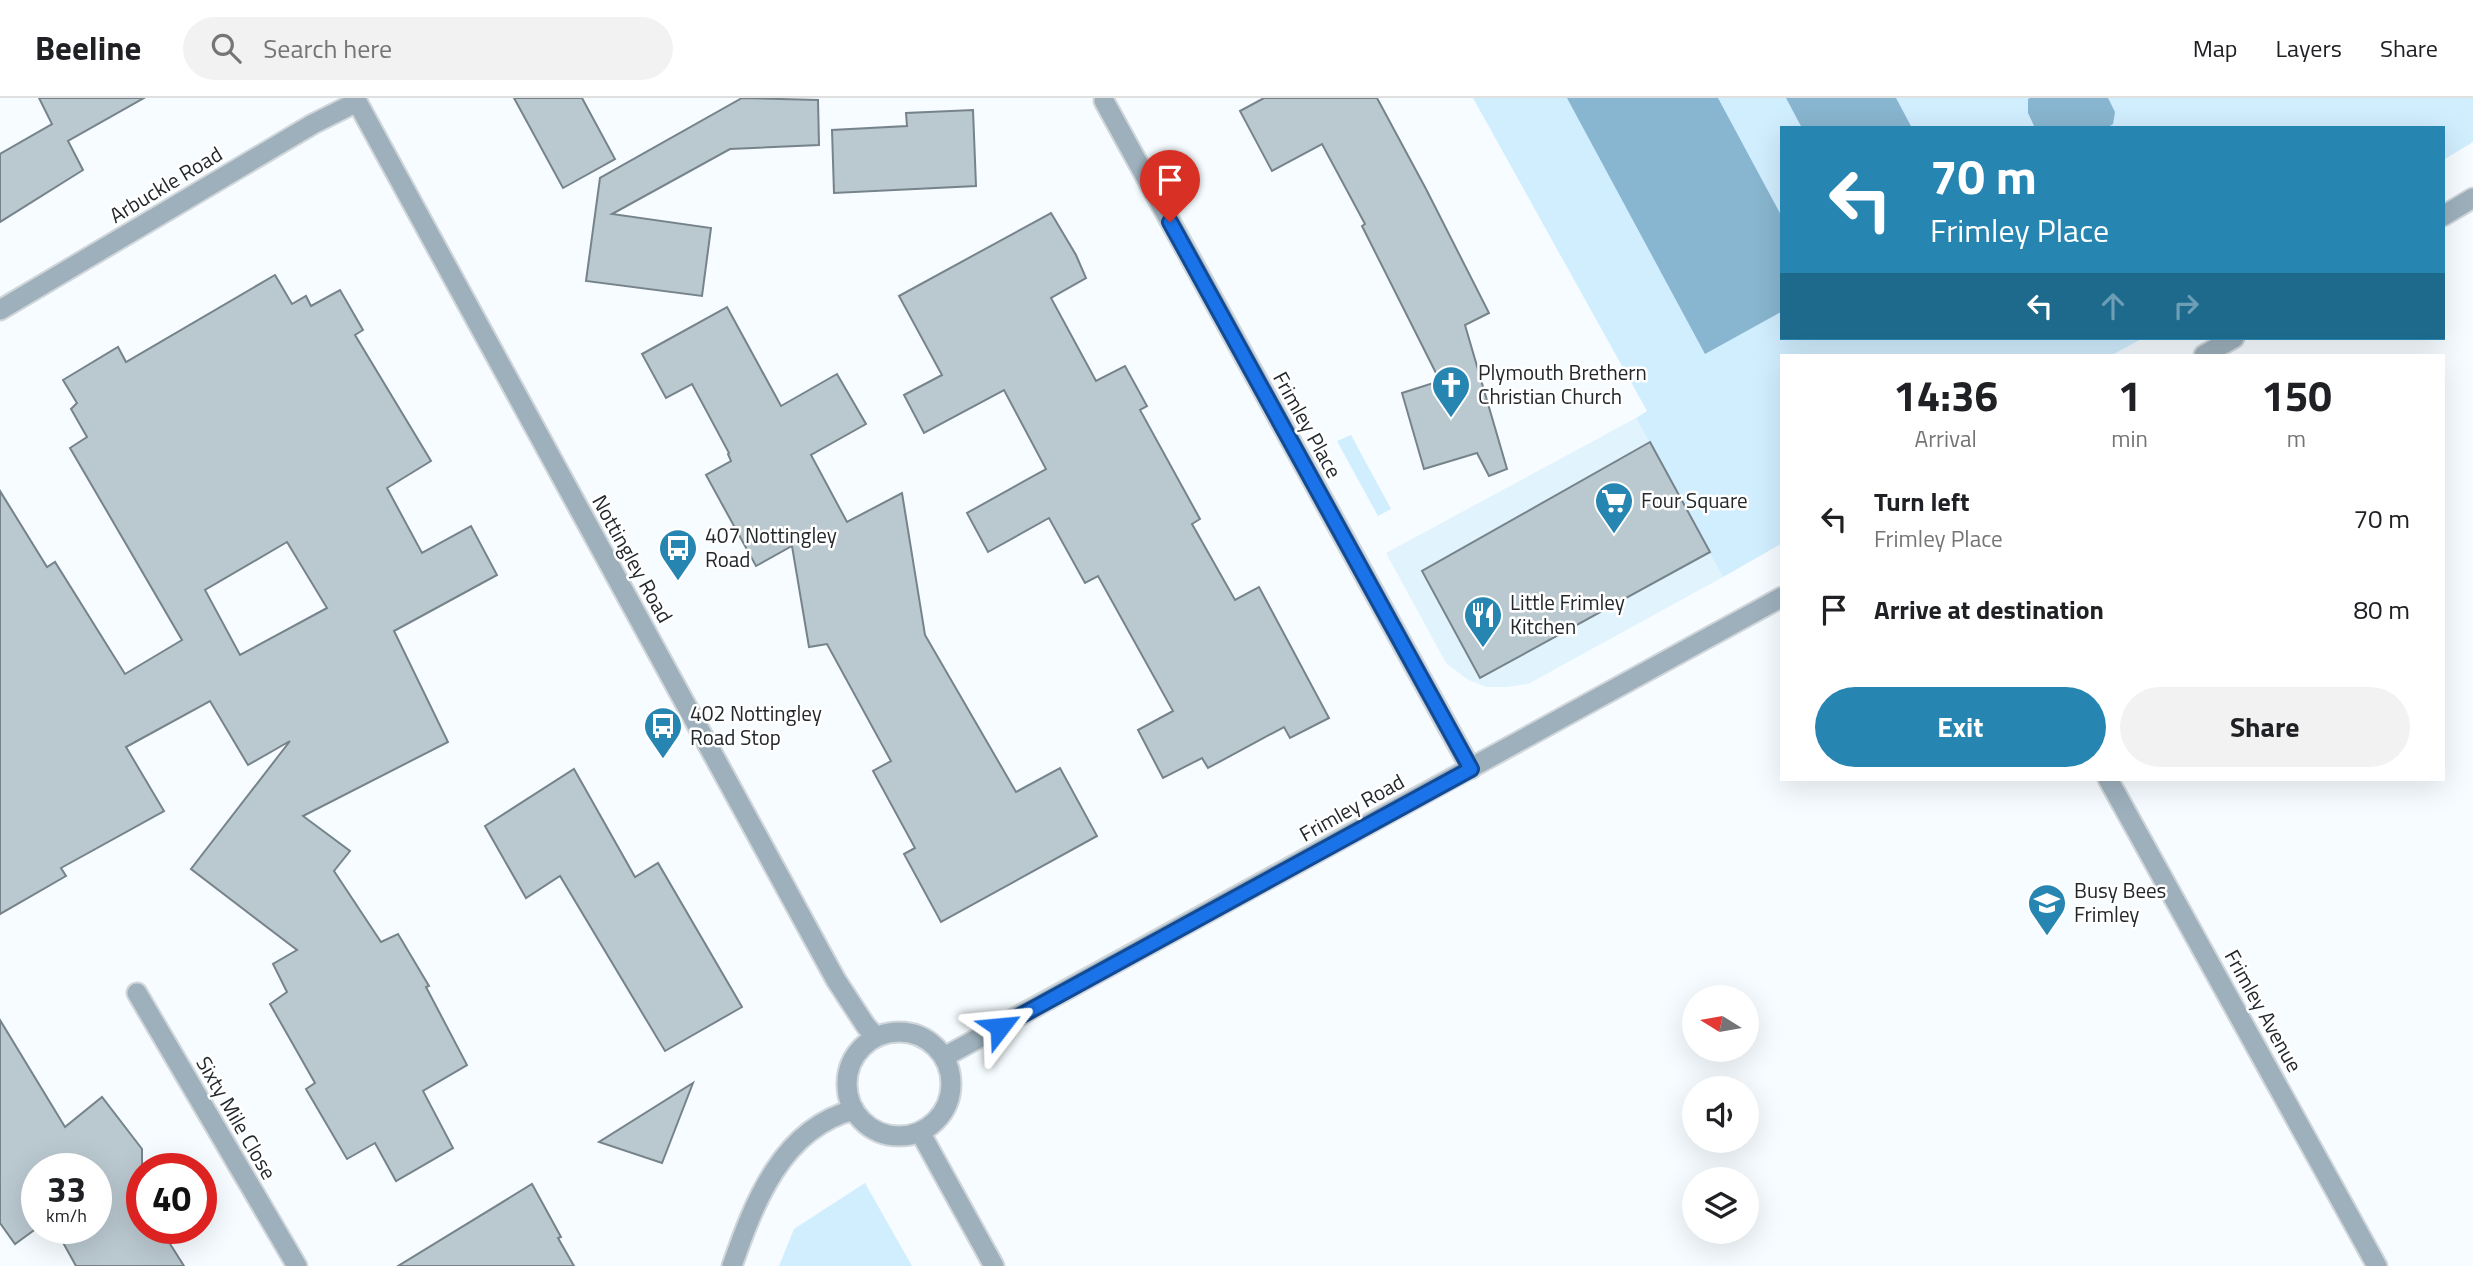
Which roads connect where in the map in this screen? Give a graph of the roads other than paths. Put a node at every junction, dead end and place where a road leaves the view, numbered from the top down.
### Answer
1 (356, 100) edge
2 (1104, 101) dead end
3 (2473, 198) edge
4 (2445, 215) edge
5 (0, 310) edge
6 (2230, 340) edge
7 (2206, 354) edge
8 (1780, 598) edge
9 (1471, 769) junction
10 (2109, 781) edge
11 (137, 993) dead end
12 (876, 1037) junction
13 (944, 1057) junction
14 (854, 1110) junction
15 (920, 1132) junction
16 (297, 1266) edge
17 (732, 1266) edge
18 (994, 1266) edge
19 (2377, 1266) edge

1 - 5 street, Arbuckle Road
1 - 12 street, Nottingley Road
2 - 9 street, Frimley Place
3 - 4 street
6 - 7 street
8 - 9 street, Frimley Road
9 - 13 street, Frimley Road
10 - 19 street, Frimley Avenue
11 - 16 street, Sixty Mile Close
12 - 13 street
12 - 14 street
13 - 15 street
14 - 15 street
14 - 17 street
15 - 18 street

